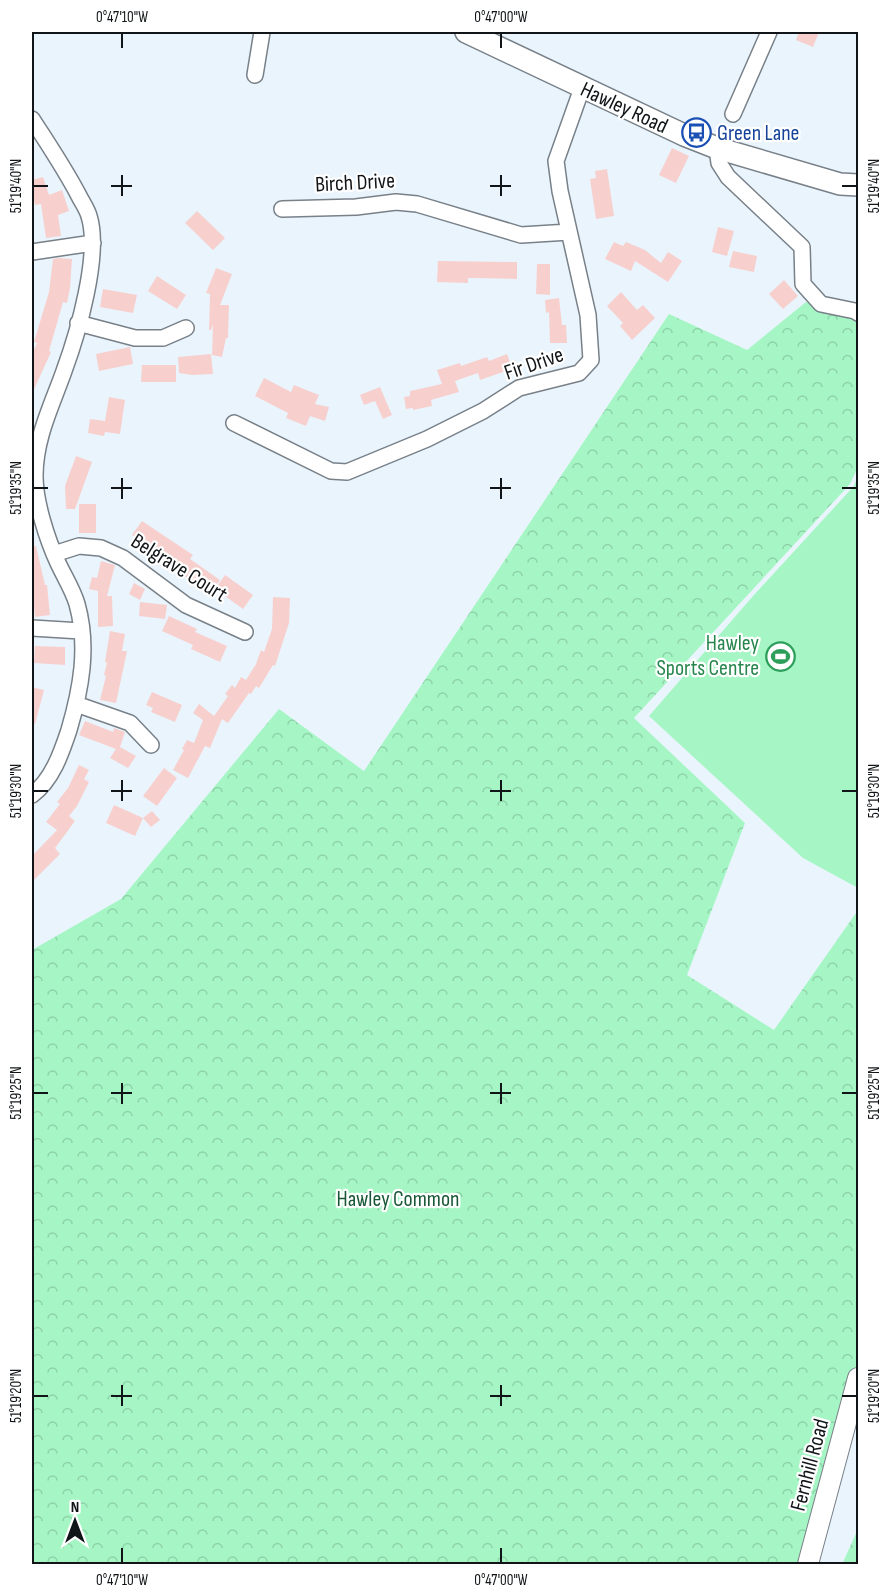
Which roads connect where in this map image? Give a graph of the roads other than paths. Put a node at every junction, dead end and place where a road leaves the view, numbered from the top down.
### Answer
1 (262, 32) edge
2 (466, 32) edge
3 (770, 32) edge
4 (255, 75) dead end
5 (582, 88) junction
6 (733, 114) dead end
7 (32, 118) edge
8 (717, 148) junction
9 (858, 185) edge
10 (282, 209) dead end
11 (569, 231) junction
12 (93, 243) junction
13 (32, 252) edge
14 (858, 313) edge
15 (78, 323) junction
16 (186, 328) dead end
17 (234, 423) dead end
18 (33, 475) edge
19 (54, 554) junction
20 (32, 628) edge
21 (81, 631) junction
22 (245, 632) dead end
23 (76, 704) junction
24 (151, 746) dead end
25 (32, 795) edge
26 (858, 1380) edge
27 (808, 1564) edge

1 - 4 street
2 - 5 main road, Hawley Road
3 - 6 street
5 - 8 main road, Hawley Road
5 - 11 street, Fir Drive
7 - 12 street
8 - 9 main road, Hawley Road
8 - 14 street
10 - 11 street, Birch Drive
11 - 17 street, Fir Drive
12 - 13 street
12 - 15 street
15 - 16 street
15 - 18 street
18 - 19 street
19 - 21 street
19 - 22 street, Belgrave Court
20 - 21 street
21 - 23 street
23 - 24 street
23 - 25 street
26 - 27 street, Fernhill Road

